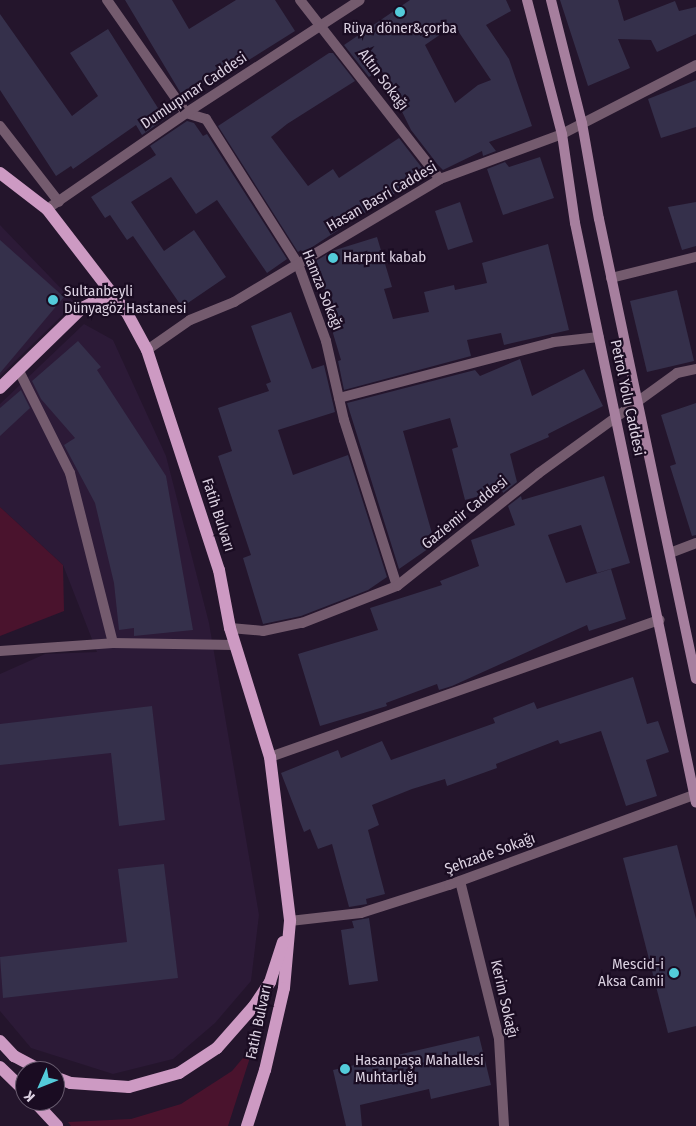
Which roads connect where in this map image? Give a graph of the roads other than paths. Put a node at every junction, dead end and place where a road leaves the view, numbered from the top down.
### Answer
1 (107, 0) edge
2 (300, 0) edge
3 (360, 0) edge
4 (526, 0) edge
5 (551, 0) edge
6 (322, 25) junction
7 (696, 65) edge
8 (186, 113) junction
9 (582, 123) junction
10 (0, 126) edge
11 (562, 134) junction
12 (0, 173) edge
13 (440, 179) junction
14 (58, 202) junction
15 (47, 209) junction
16 (696, 257) edge
17 (298, 264) junction
18 (611, 278) junction
19 (127, 313) junction
20 (599, 337) junction
21 (147, 350) junction
22 (696, 369) edge
23 (19, 371) junction
24 (0, 388) edge
25 (339, 398) junction
26 (637, 402) junction
27 (616, 420) junction
28 (696, 543) edge
29 (670, 553) junction
30 (397, 586) junction
31 (660, 620) junction
32 (230, 628) junction
33 (113, 643) junction
34 (235, 645) junction
35 (0, 651) edge
36 (696, 679) edge
37 (270, 757) junction
38 (695, 797) edge
39 (460, 881) junction
40 (290, 921) junction
41 (0, 1040) edge
42 (23, 1061) edge
43 (0, 1067) edge
44 (15, 1081) edge
45 (65, 1081) edge
46 (43, 1111) edge
47 (57, 1126) edge
48 (247, 1126) edge
49 (504, 1126) edge

1 - 8 street
2 - 6 street, Altın Sokağı
3 - 6 street, Dumlupınar Caddesi
4 - 11 main road, Petrol Yolu Caddesi
5 - 9 main road, Petrol Yolu Caddesi
6 - 8 street, Dumlupınar Caddesi
6 - 13 street, Altın Sokağı
7 - 9 street, Hasan Basri Caddesi
8 - 14 street, Dumlupınar Caddesi
8 - 17 street, Hamza Sokağı
9 - 11 street, Hasan Basri Caddesi
9 - 18 main road, Petrol Yolu Caddesi
10 - 14 street
11 - 13 street, Hasan Basri Caddesi
11 - 20 main road, Petrol Yolu Caddesi
12 - 15 main road, Fatih Bulvarı
13 - 17 street, Hasan Basri Caddesi
14 - 15 street, Dumlupınar Caddesi
15 - 19 main road, Fatih Bulvarı
16 - 18 street
17 - 21 street, Hasan Basri Caddesi
17 - 25 street, Hamza Sokağı
18 - 26 main road, Petrol Yolu Caddesi
19 - 21 main road, Fatih Bulvarı
19 - 23 main road
20 - 25 street
20 - 27 main road, Petrol Yolu Caddesi
21 - 32 main road, Fatih Bulvarı
22 - 26 street, Gaziemir Caddesi
23 - 24 main road
23 - 33 street
25 - 30 street, Hamza Sokağı
26 - 27 street, Gaziemir Caddesi
26 - 29 main road, Petrol Yolu Caddesi
27 - 30 street, Gaziemir Caddesi
27 - 31 main road, Petrol Yolu Caddesi
28 - 29 street
29 - 36 main road, Petrol Yolu Caddesi
30 - 32 street, Gaziemir Caddesi
31 - 37 street
31 - 38 main road, Petrol Yolu Caddesi
32 - 34 main road, Fatih Bulvarı
33 - 34 street
33 - 35 street
34 - 37 main road, Fatih Bulvarı
37 - 40 main road, Fatih Bulvarı
38 - 39 street, Şehzade Sokağı
39 - 40 street, Şehzade Sokağı
39 - 49 street, Kerim Sokağı
40 - 45 main road, Fatih Bulvarı
40 - 48 main road, Fatih Bulvarı
41 - 42 main road
43 - 44 main road
46 - 47 main road

